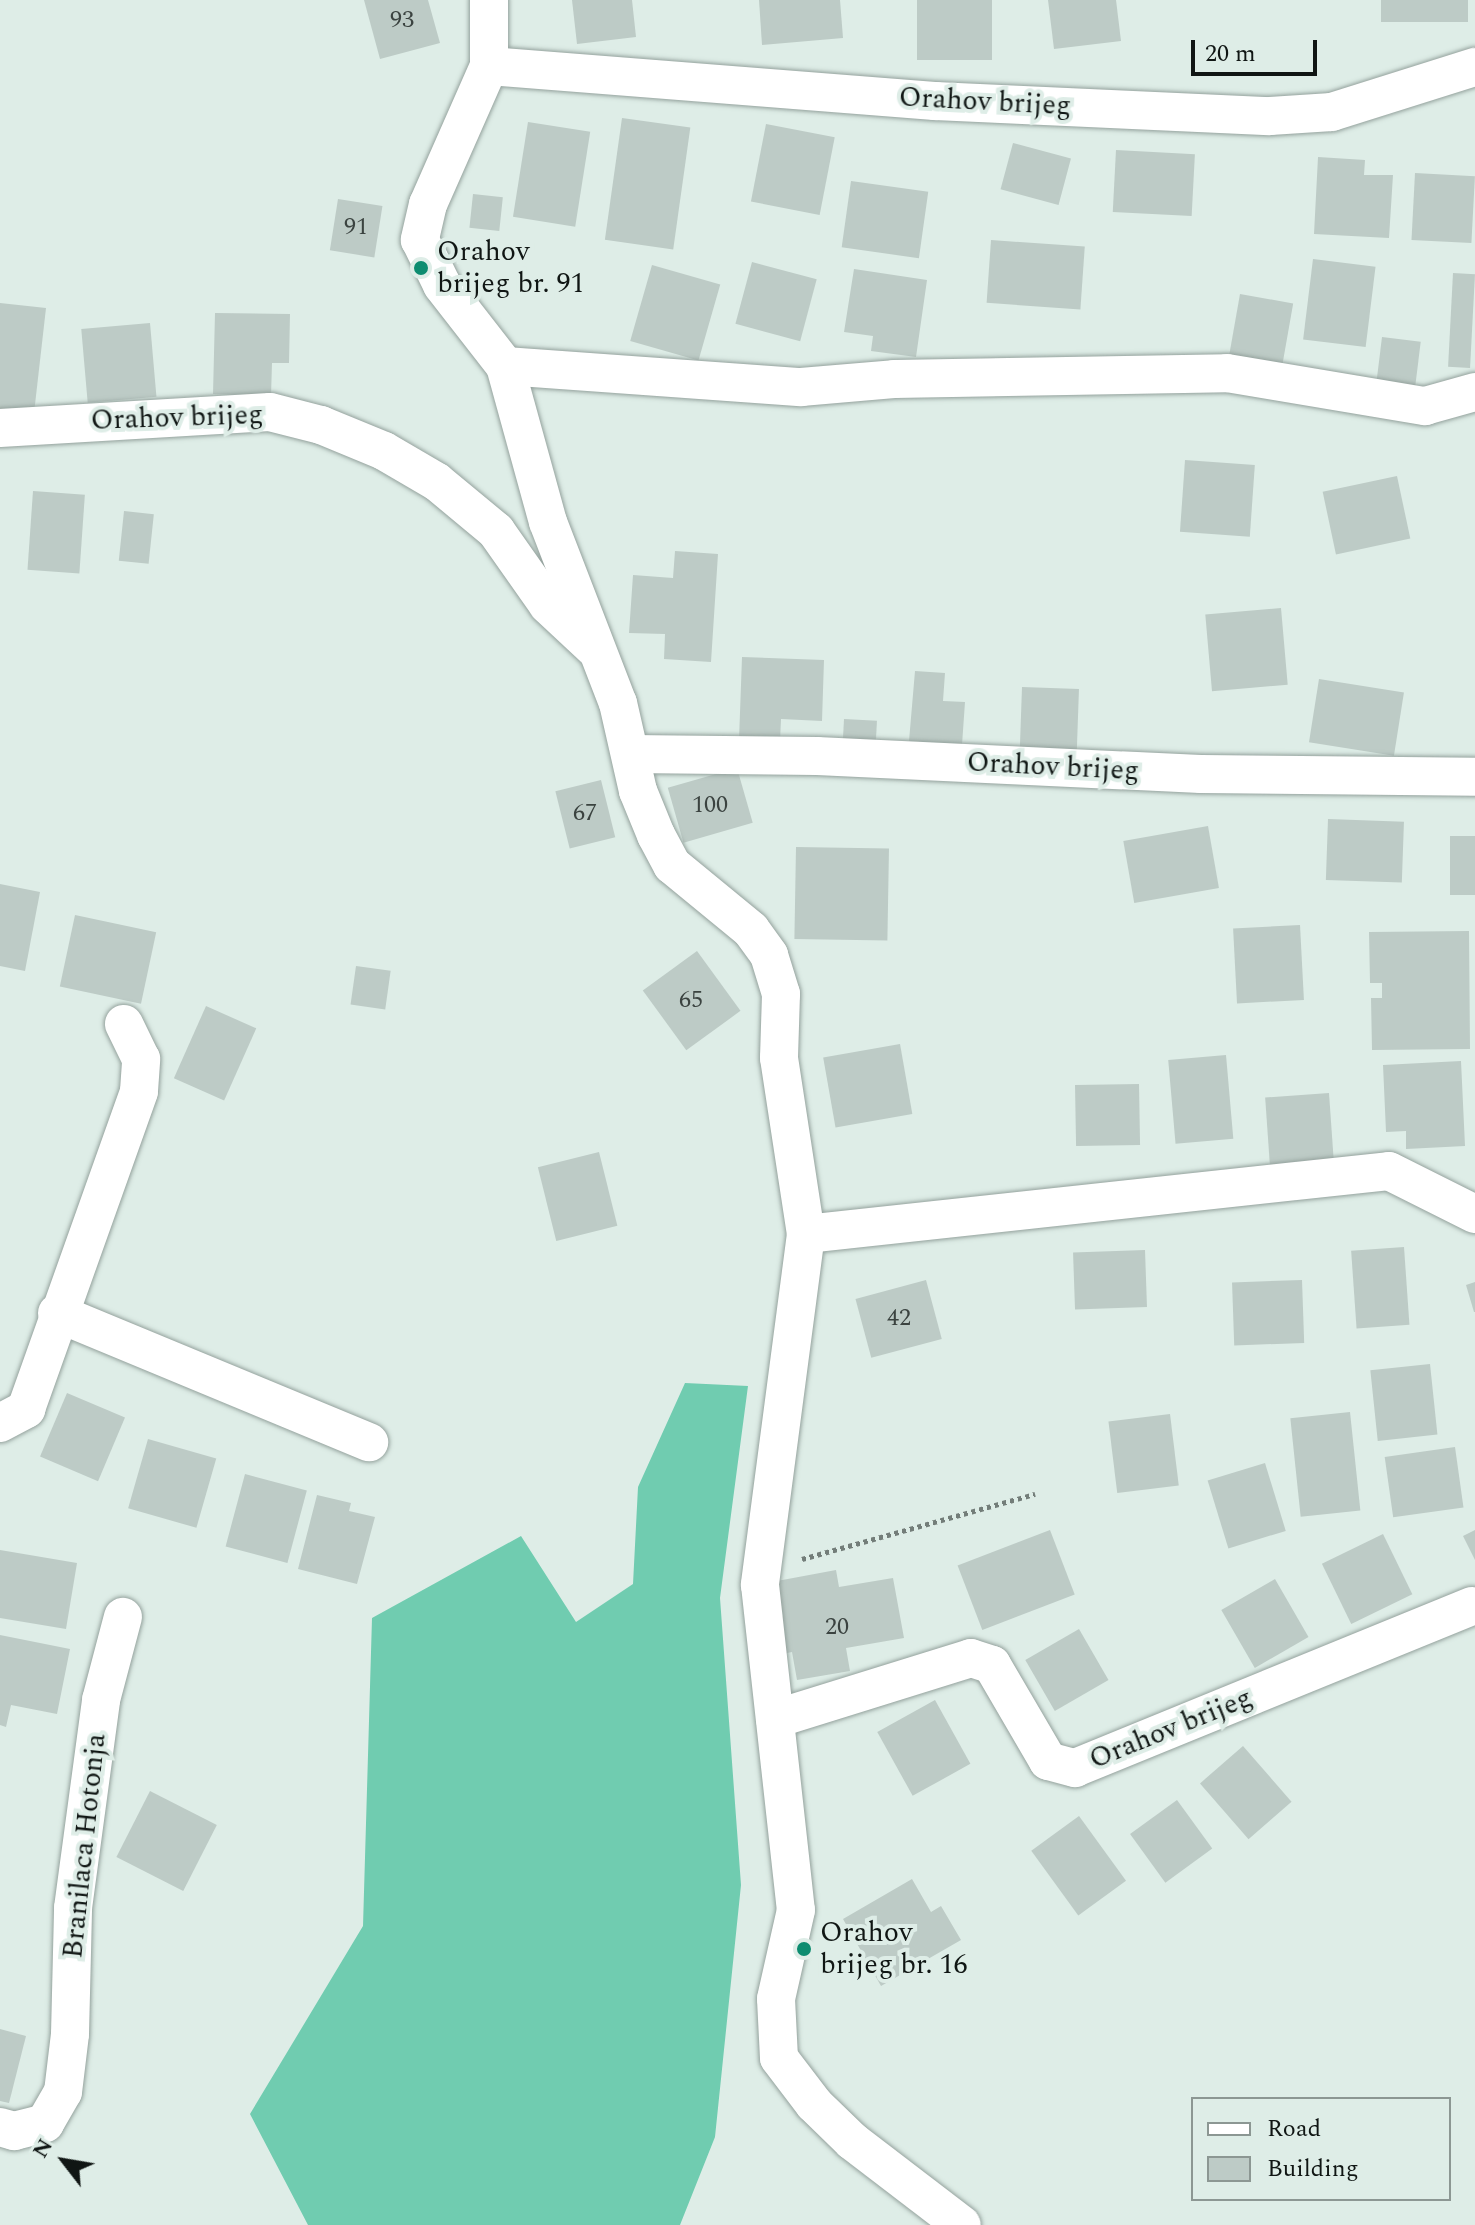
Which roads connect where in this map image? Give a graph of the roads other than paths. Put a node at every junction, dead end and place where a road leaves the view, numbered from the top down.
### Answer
1 (489, 0) edge
2 (489, 66) junction
3 (1475, 67) edge
4 (505, 366) junction
5 (1475, 392) edge
6 (0, 428) edge
7 (600, 654) junction
8 (631, 754) junction
9 (1475, 777) edge
10 (124, 1024) dead end
11 (1475, 1214) edge
12 (806, 1234) junction
13 (57, 1313) junction
14 (0, 1423) edge
15 (369, 1442) dead end
16 (1472, 1606) dead end
17 (123, 1617) dead end
18 (775, 1719) junction
19 (0, 2127) edge
20 (962, 2225) edge

1 - 2 street, Orahov brijeg
2 - 3 street, Orahov brijeg
2 - 4 street, Orahov brijeg
4 - 5 street
4 - 7 street, Orahov brijeg
6 - 7 street, Orahov brijeg
7 - 8 street, Orahov brijeg
8 - 9 street, Orahov brijeg
8 - 12 street, Orahov brijeg
10 - 13 street
11 - 12 street
12 - 18 street, Orahov brijeg
13 - 14 street
13 - 15 street
16 - 18 street, Orahov brijeg
17 - 19 street, Branilaca Hotonja
18 - 20 street, Orahov brijeg

